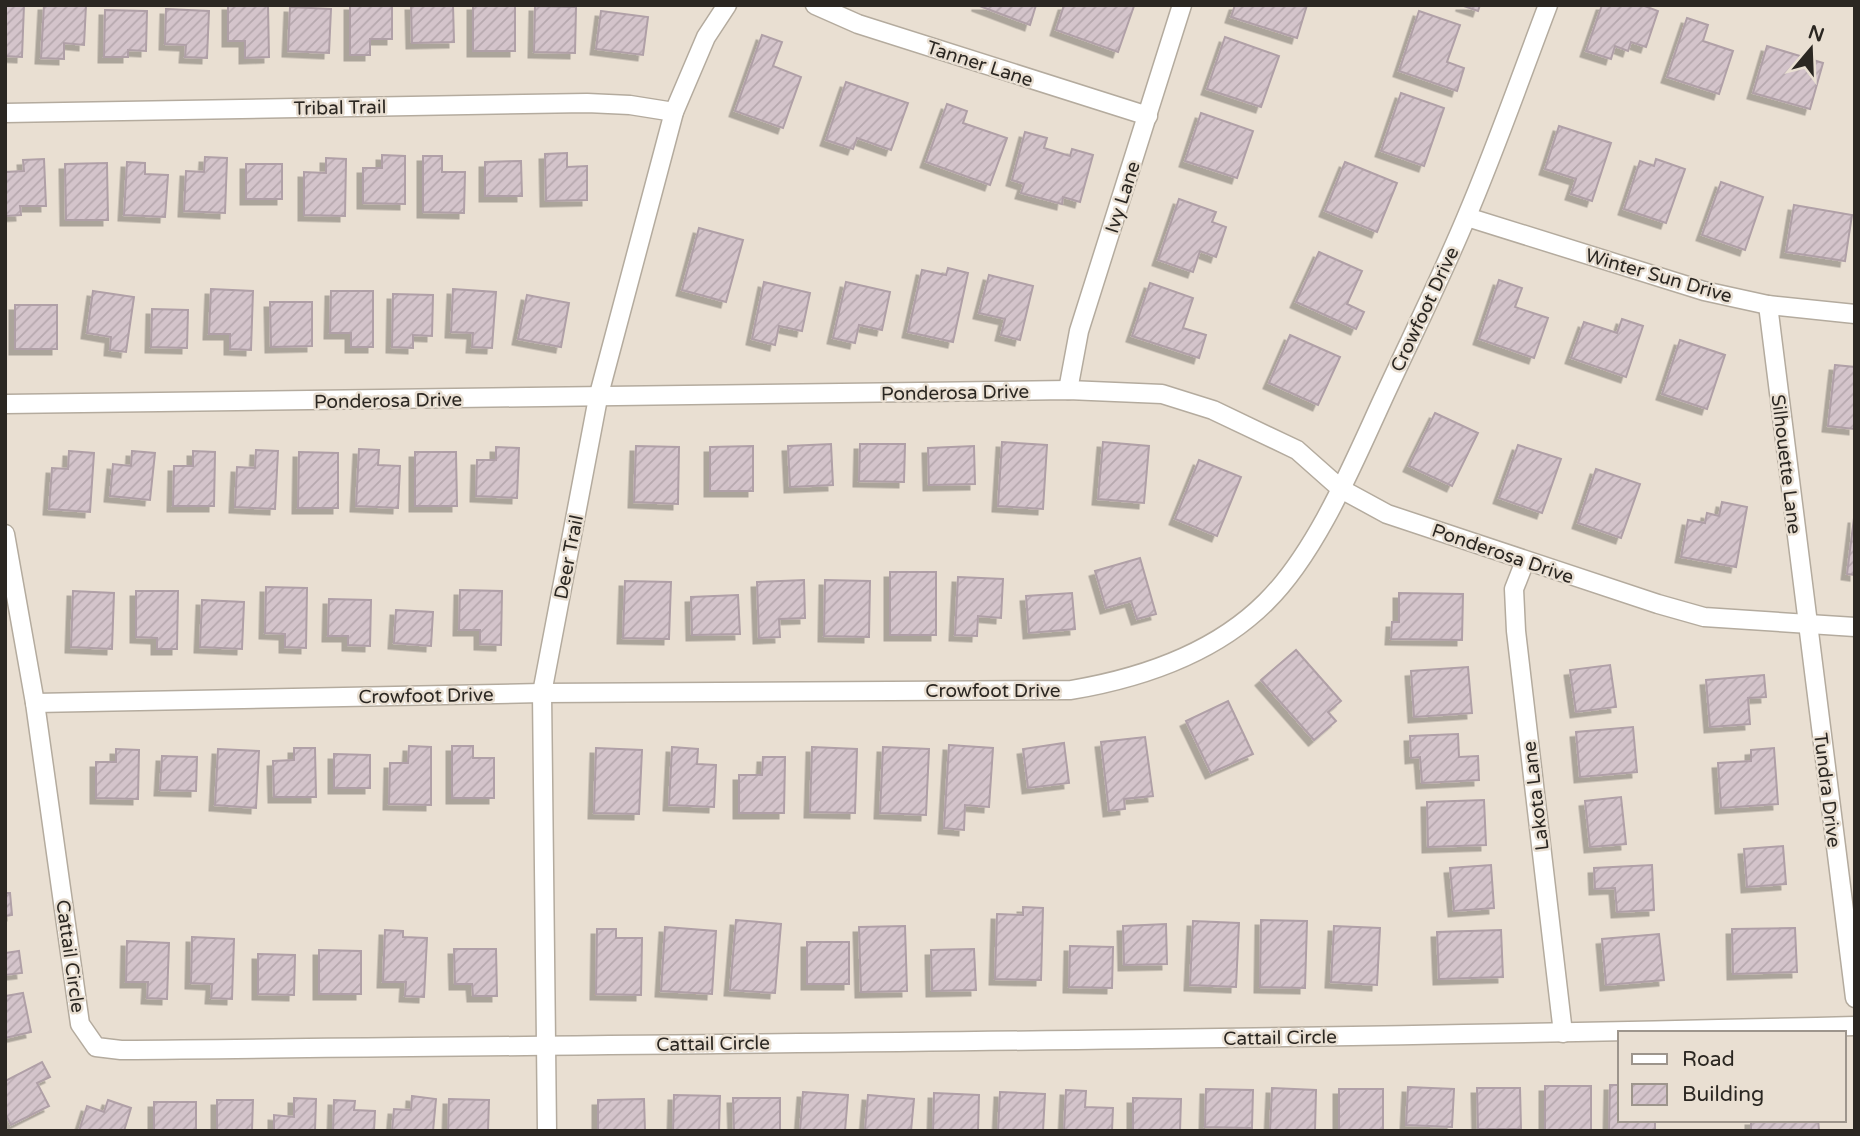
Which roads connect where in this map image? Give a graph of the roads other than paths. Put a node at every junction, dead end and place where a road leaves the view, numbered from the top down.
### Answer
1 (727, 5) edge
2 (815, 5) edge
3 (1182, 5) edge
4 (1548, 5) edge
5 (674, 112) junction
6 (5, 113) edge
7 (1148, 116) junction
8 (1467, 217) junction
9 (1768, 306) junction
10 (1855, 314) edge
11 (1068, 390) junction
12 (598, 398) junction
13 (5, 404) edge
14 (1341, 489) junction
15 (5, 534) edge
16 (1525, 561) junction
17 (1806, 623) junction
18 (1855, 626) edge
19 (542, 693) junction
20 (35, 703) junction
21 (1855, 998) edge
22 (1855, 1026) edge
23 (1646, 1031) edge
24 (1618, 1032) edge
25 (1563, 1033) junction
26 (544, 1045) junction
27 (547, 1131) edge

1 - 5 street, Deer Trail
2 - 7 street, Tanner Lane
3 - 7 street, Ivy Lane
4 - 8 street, Crowfoot Drive
5 - 6 street, Tribal Trail
5 - 12 street, Deer Trail
7 - 11 street, Ivy Lane
8 - 9 street, Winter Sun Drive
8 - 14 street, Crowfoot Drive
9 - 10 street, Winter Sun Drive
9 - 17 street, Silhouette Lane
11 - 12 street, Ponderosa Drive
11 - 14 street, Ponderosa Drive
12 - 13 street, Ponderosa Drive
12 - 19 street, Deer Trail
14 - 16 street, Ponderosa Drive
14 - 19 street, Crowfoot Drive
15 - 20 street, Cattail Circle
16 - 17 street, Ponderosa Drive
16 - 25 street, Lakota Lane
17 - 18 street, Ponderosa Drive
17 - 21 street, Tundra Drive
19 - 20 street, Crowfoot Drive
19 - 26 street, Deer Trail
20 - 26 street, Cattail Circle
22 - 23 street, Cattail Circle
24 - 25 street, Cattail Circle
25 - 26 street, Cattail Circle
26 - 27 street, Deer Trail

